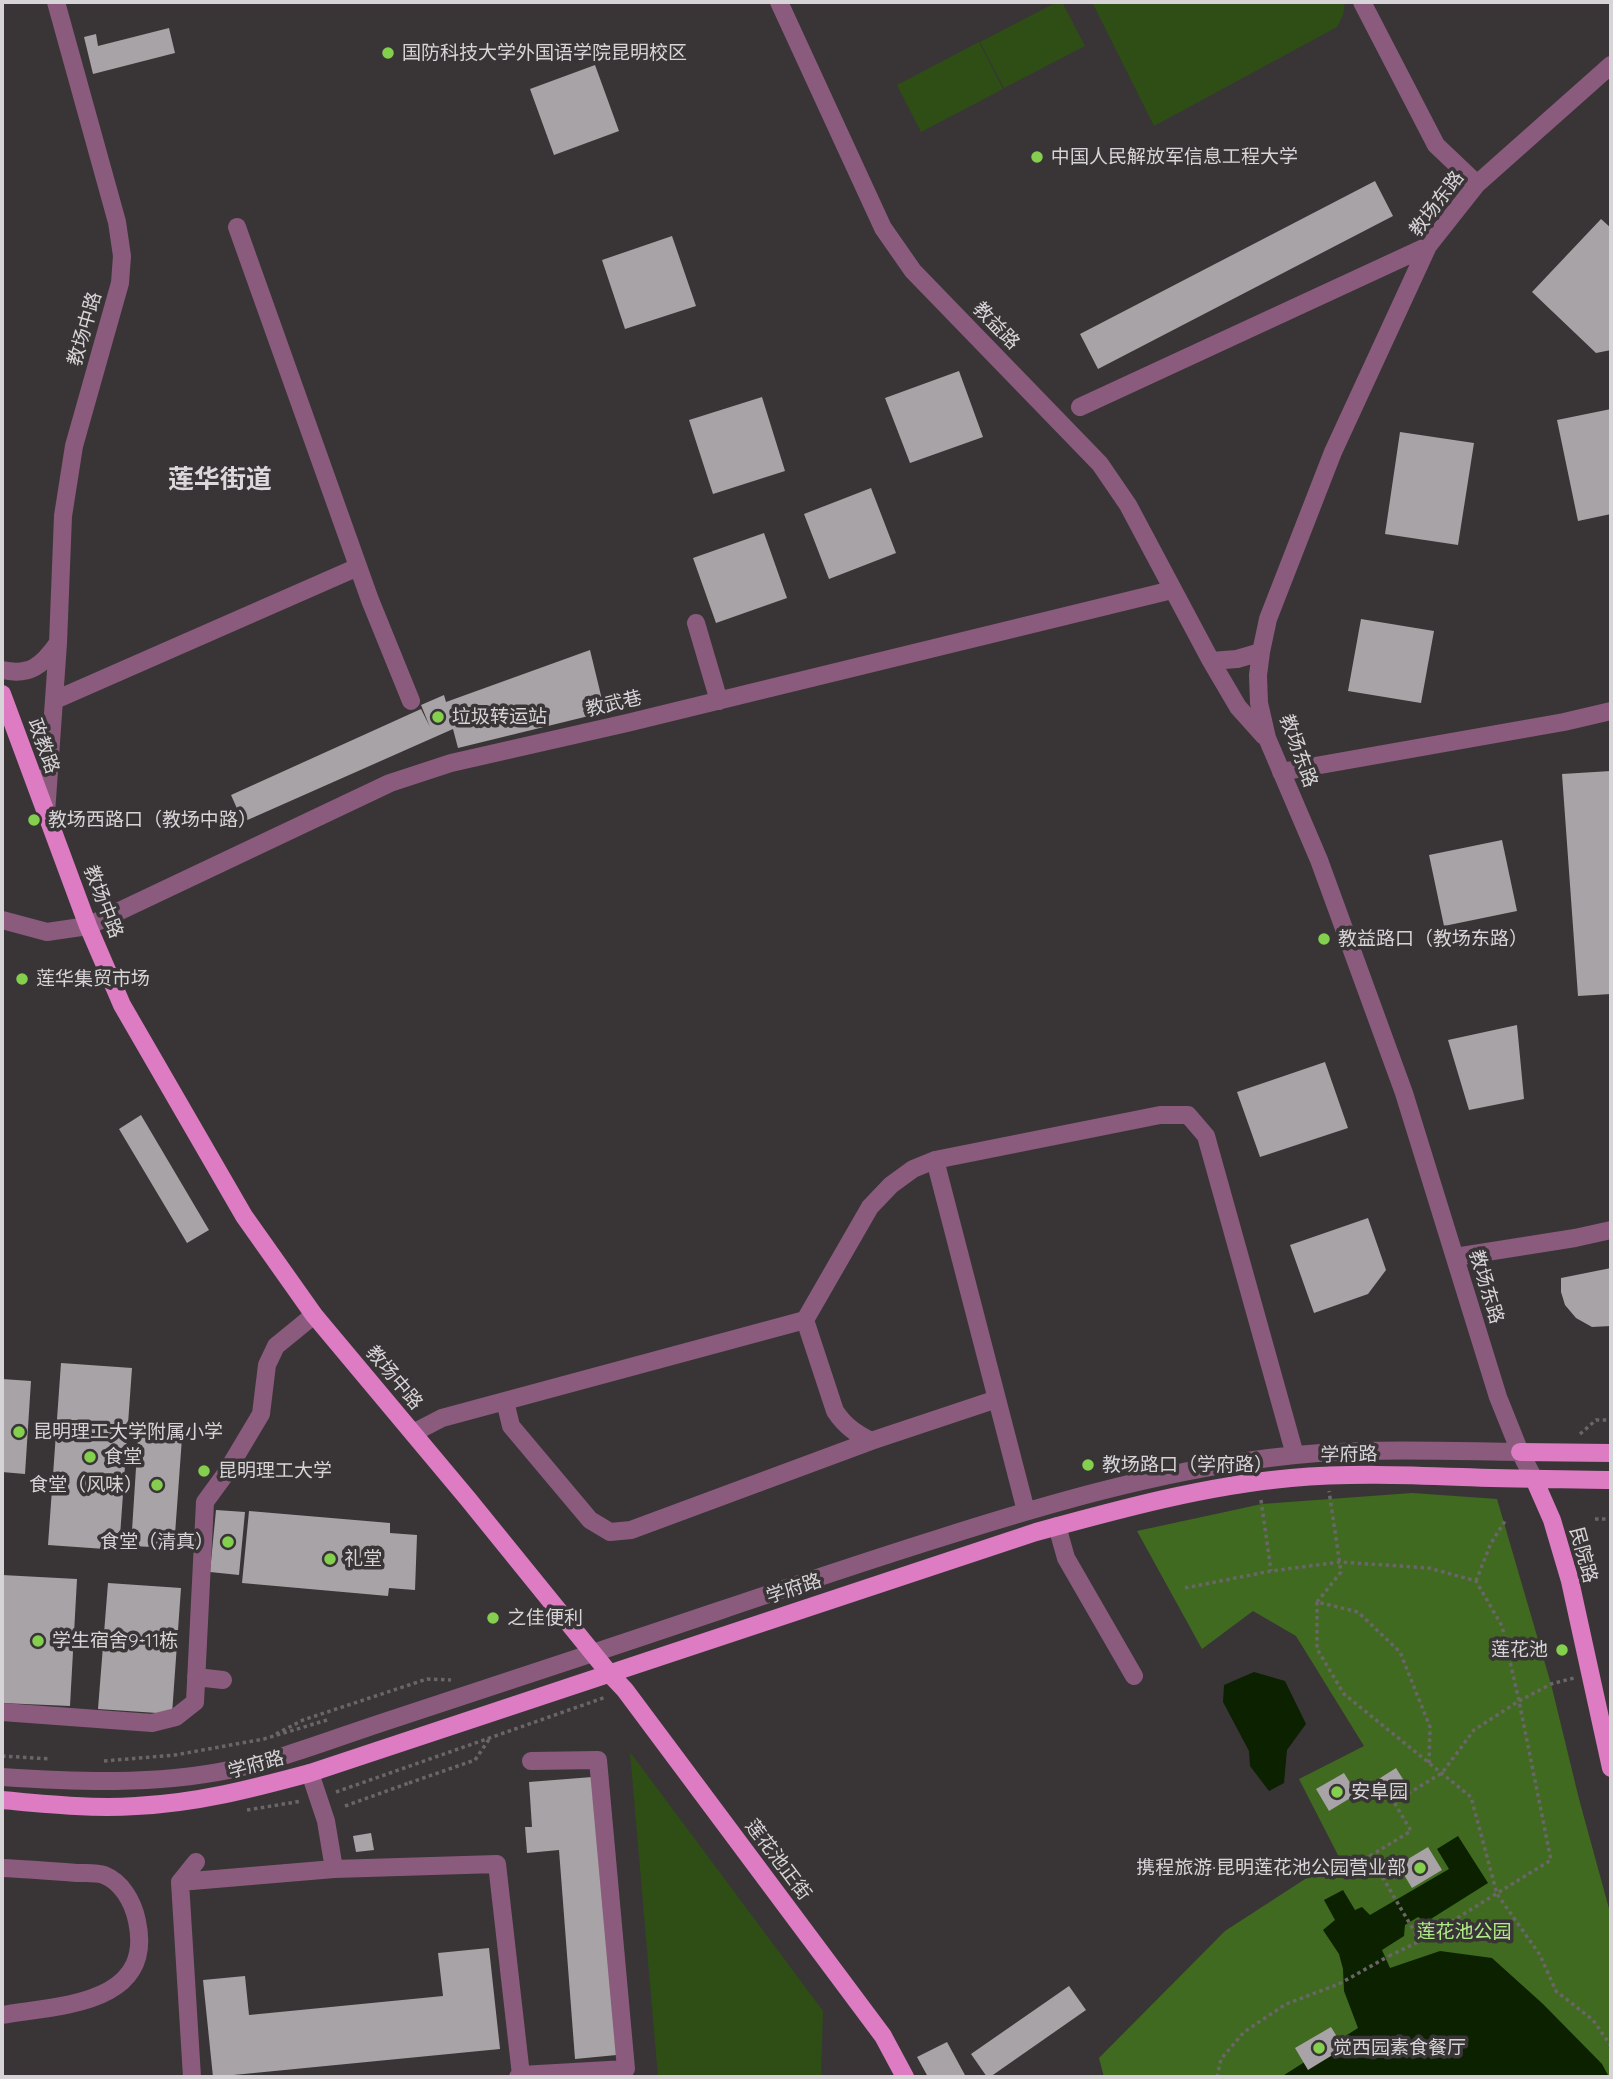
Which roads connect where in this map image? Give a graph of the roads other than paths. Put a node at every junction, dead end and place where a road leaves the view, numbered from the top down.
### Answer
1 (56, 2) edge
2 (779, 2) edge
3 (1362, 2) edge
4 (1611, 65) edge
5 (1477, 184) junction
6 (237, 228) dead end
7 (1429, 246) junction
8 (1080, 407) dead end
9 (358, 567) junction
10 (1172, 590) junction
11 (696, 623) dead end
12 (58, 643) junction
13 (1261, 652) junction
14 (1211, 661) junction
15 (2, 670) edge
16 (2, 694) edge
17 (55, 699) junction
18 (411, 701) dead end
19 (719, 701) junction
20 (1611, 711) edge
21 (1267, 738) junction
22 (1281, 772) junction
23 (46, 813) junction
24 (2, 920) edge
25 (88, 926) junction
26 (934, 1160) junction
27 (1611, 1230) edge
28 (1455, 1257) junction
29 (307, 1320) junction
30 (805, 1320) junction
31 (997, 1399) junction
32 (505, 1401) junction
33 (413, 1433) junction
34 (871, 1441) junction
35 (1520, 1452) junction
36 (1611, 1453) edge
37 (1295, 1455) junction
38 (1534, 1479) junction
39 (1611, 1480) edge
40 (1026, 1511) junction
41 (1057, 1526) junction
42 (593, 1653) junction
43 (609, 1673) junction
44 (1134, 1676) dead end
45 (196, 1677) junction
46 (223, 1679) dead end
47 (2, 1712) edge
48 (531, 1760) dead end
49 (1611, 1768) edge
50 (310, 1773) junction
51 (2, 1777) edge
52 (2, 1800) edge
53 (196, 1861) dead end
54 (2, 1868) edge
55 (334, 1869) junction
56 (180, 1882) junction
57 (2, 2015) edge
58 (519, 2076) edge
59 (192, 2077) edge
60 (905, 2077) edge

1 - 12 street, 教场中路
2 - 10 street, 教益路
3 - 5 street
4 - 5 street, 教场东路
5 - 7 street, 教场东路
6 - 9 street
7 - 8 street
7 - 13 street, 教场东路
9 - 17 street
9 - 18 street
10 - 14 street, 教益路
10 - 19 street, 教武巷
11 - 19 street
12 - 15 street
12 - 17 street, 教场中路
13 - 14 street
13 - 21 street, 教场东路
14 - 21 street, 教益路
16 - 23 main road, 政教路
17 - 23 street, 教场中路
19 - 25 street, 教武巷
20 - 22 street
21 - 22 street, 教场东路
22 - 28 street, 教场东路
23 - 25 main road, 教场中路
24 - 25 street, 教武巷
25 - 29 main road, 教场中路
26 - 30 street
26 - 31 street
26 - 37 street
27 - 28 street
28 - 35 street, 教场东路
29 - 33 main road, 教场中路
29 - 45 street
30 - 32 street
30 - 34 street
31 - 34 street
31 - 40 street
32 - 33 street
32 - 34 street
33 - 42 main road, 教场中路
35 - 36 main road, 学府路
35 - 37 street, 学府路
35 - 38 street, 教场东路
37 - 40 street, 学府路
38 - 39 main road, 学府路
38 - 41 main road, 学府路
38 - 49 main road, 民院路
40 - 42 street, 学府路
41 - 43 main road, 学府路
41 - 44 street
42 - 43 main road, 教场中路
42 - 51 street, 学府路
43 - 50 main road, 学府路
43 - 60 main road, 莲花池正街
45 - 46 street
45 - 47 street
48 - 58 street
50 - 52 main road, 学府路
50 - 55 street
53 - 56 street
54 - 57 street
55 - 56 street
55 - 58 street
56 - 59 street

